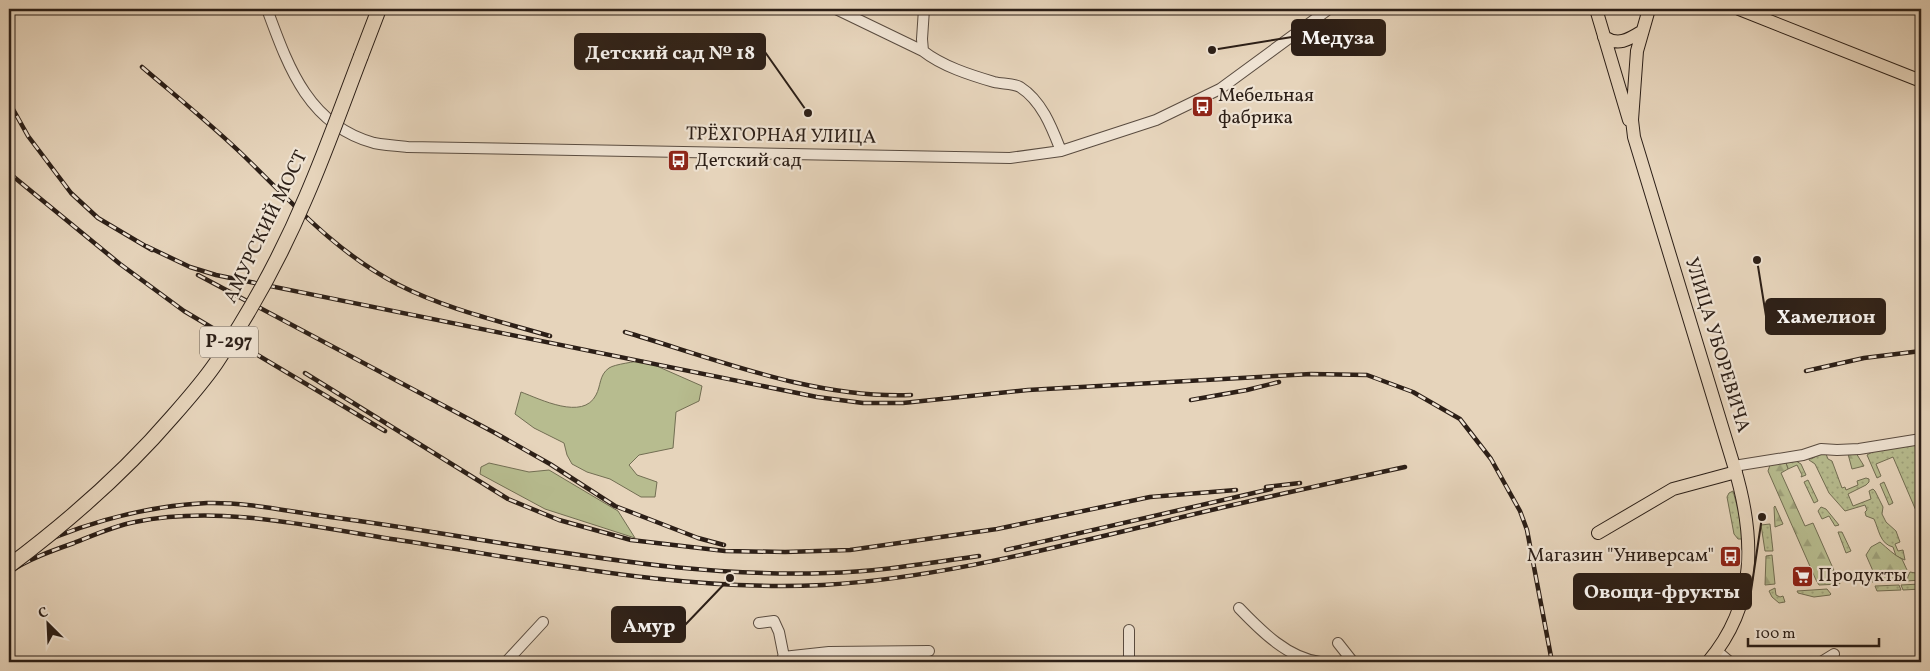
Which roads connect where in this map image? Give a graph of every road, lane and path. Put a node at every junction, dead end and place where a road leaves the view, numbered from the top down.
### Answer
1 (268, 9) edge
2 (379, 9) edge
3 (836, 9) edge
4 (924, 9) edge
5 (1328, 9) edge
6 (1596, 9) edge
7 (1649, 9) edge
8 (1739, 9) edge
9 (1641, 32) junction
10 (1604, 37) junction
11 (923, 51) junction
12 (1921, 81) edge
13 (1634, 137) junction
14 (1061, 151) junction
15 (1921, 439) edge
16 (1735, 469) junction
17 (1598, 533) dead end
18 (9, 566) edge
19 (1240, 608) dead end
20 (543, 622) dead end
21 (759, 623) dead end
22 (1129, 630) dead end
23 (1338, 644) dead end
24 (929, 651) dead end
25 (1717, 651) junction
26 (1834, 654) dead end
27 (784, 660) edge
28 (506, 662) edge
29 (1129, 662) edge
30 (1320, 662) edge
31 (1353, 662) edge
32 (1708, 662) edge
33 (1730, 662) edge
34 (1821, 662) edge

1 - 14 street, ТРЁХГОРНАЯ УЛИЦА
2 - 18 highway, АМУРСКИЙ МОСТ / Р-297, bridge
3 - 11 street
4 - 11 street
5 - 14 street, ТРЁХГОРНАЯ УЛИЦА
6 - 10 main road
7 - 9 main road, УЛИЦА УБОРЕВИЧА
8 - 12 main road
9 - 10 main road
9 - 13 main road, УЛИЦА УБОРЕВИЧА
10 - 13 main road
11 - 14 street
13 - 16 main road, УЛИЦА УБОРЕВИЧА
15 - 16 street
16 - 17 main road
16 - 25 main road, УЛИЦА УБОРЕВИЧА
19 - 30 street
20 - 28 street
21 - 27 street
22 - 29 street
23 - 31 street
24 - 27 street
25 - 32 main road, УЛИЦА УБОРЕВИЧА
25 - 33 street
26 - 34 street

